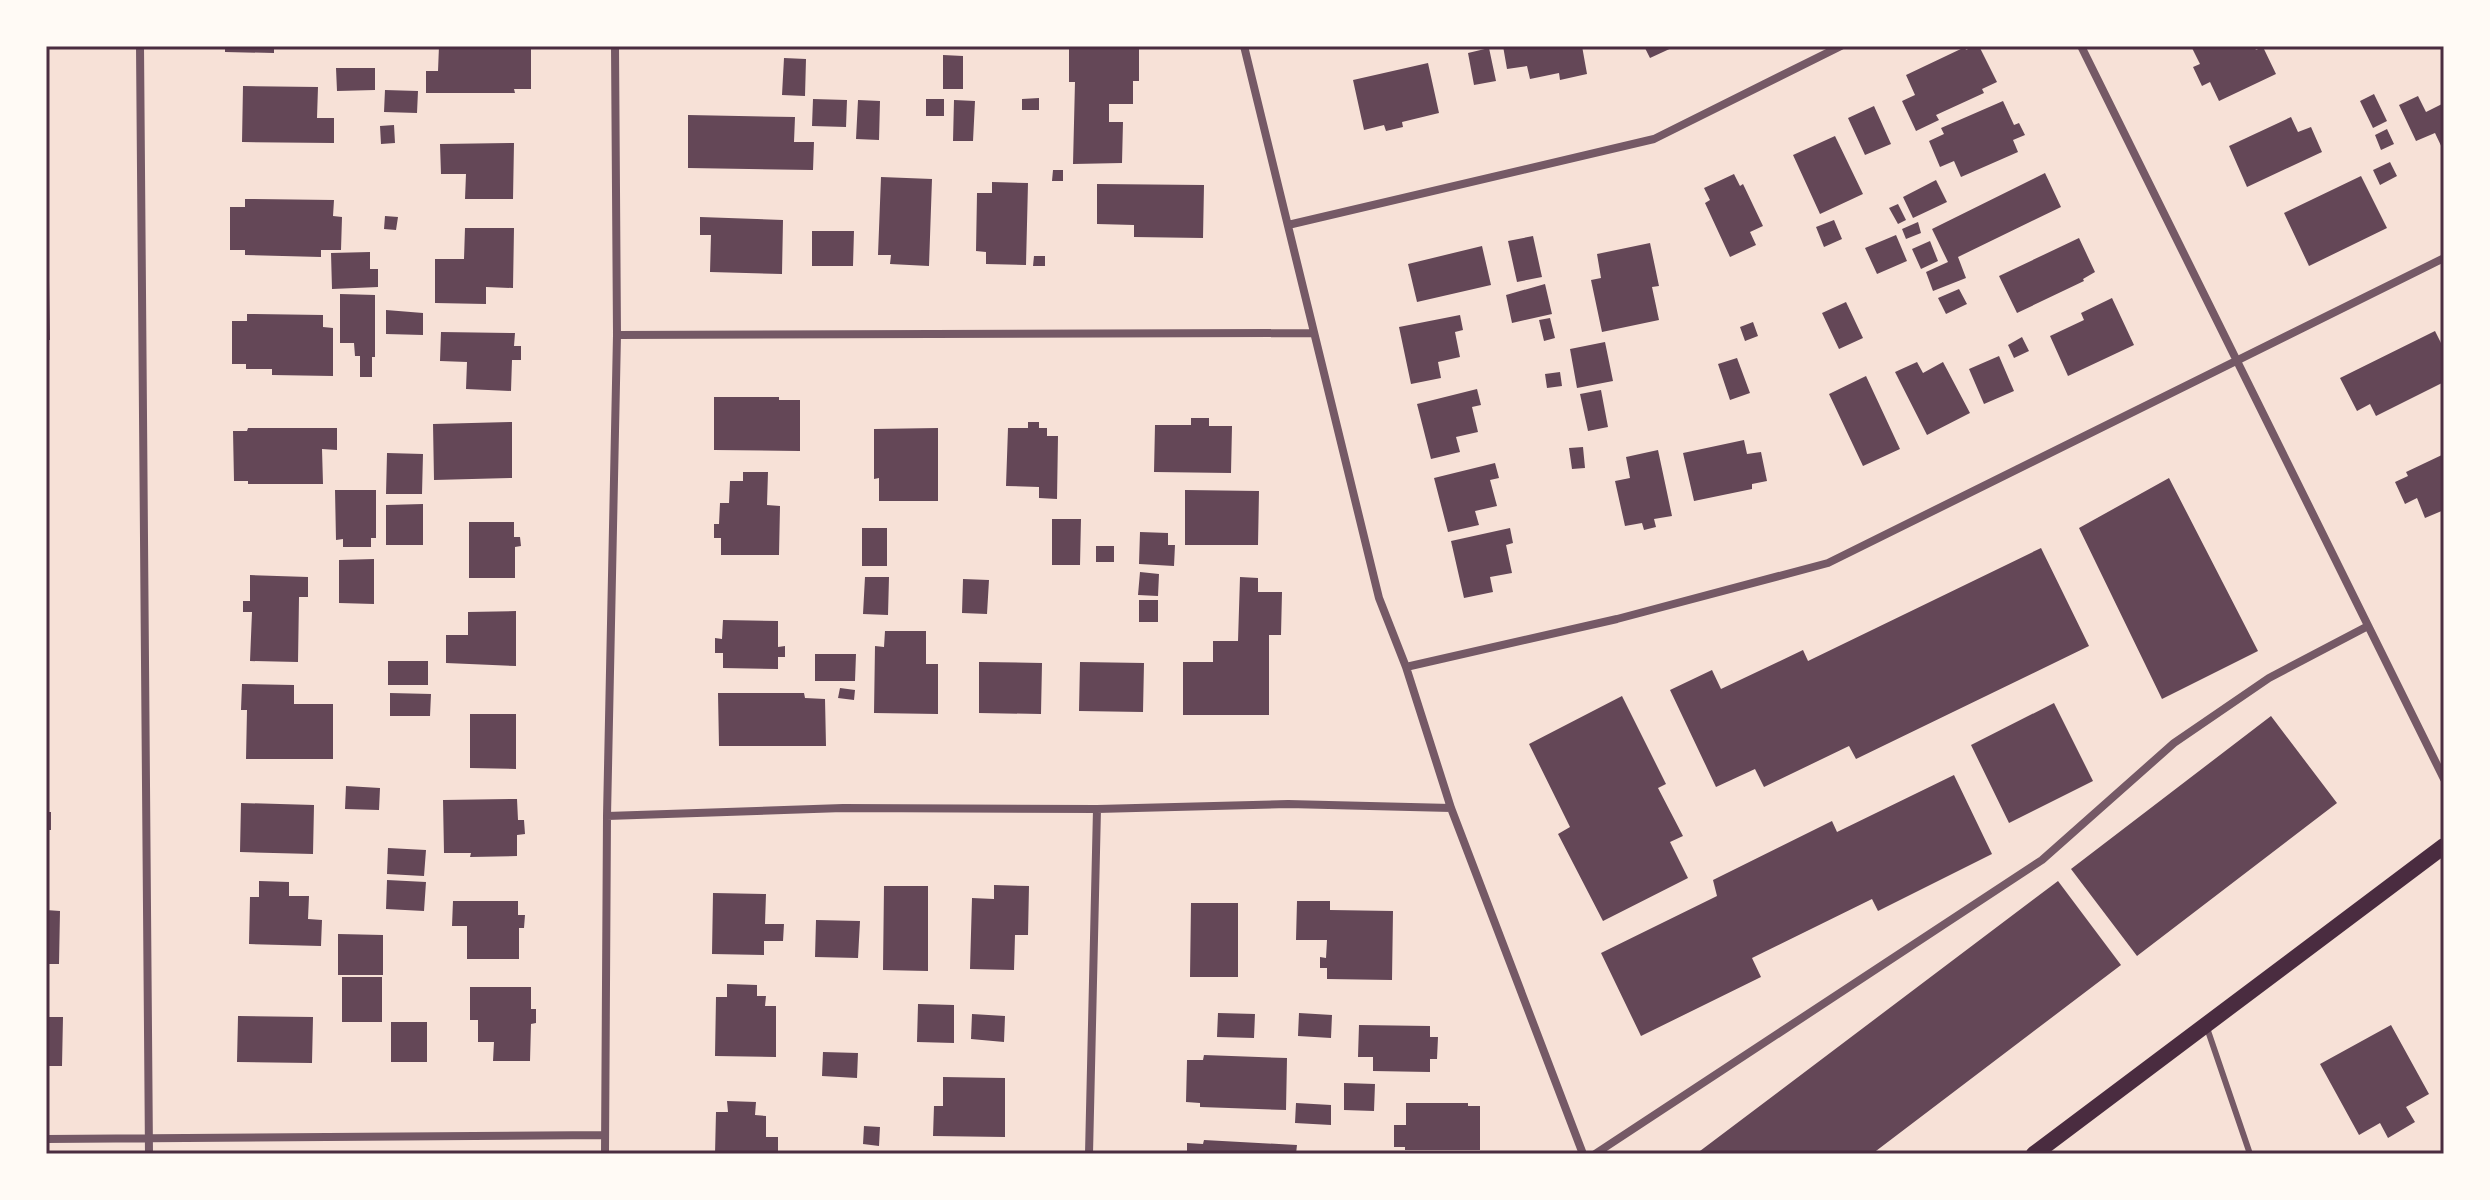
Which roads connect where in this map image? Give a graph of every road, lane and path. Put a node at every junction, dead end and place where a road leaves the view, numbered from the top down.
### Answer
1 (140, 46) edge
2 (615, 46) edge
3 (1244, 46) edge
4 (1841, 46) edge
5 (2081, 46) edge
6 (1288, 225) junction
7 (2444, 258) edge
8 (1314, 333) junction
9 (617, 335) junction
10 (2236, 359) junction
11 (2368, 626) junction
12 (1406, 667) junction
13 (2444, 779) edge
14 (1451, 808) junction
15 (1097, 809) junction
16 (607, 816) junction
17 (2444, 846) edge
18 (2206, 1025) junction
19 (605, 1135) junction
20 (149, 1138) junction
21 (46, 1139) edge
22 (149, 1154) edge
23 (605, 1154) edge
24 (1089, 1154) edge
25 (1583, 1154) edge
26 (1595, 1154) edge
27 (2034, 1154) edge
28 (2250, 1154) edge

1 - 20 street
2 - 9 street
3 - 6 street
4 - 6 street
5 - 10 street
6 - 8 street
7 - 10 street
8 - 9 street
8 - 12 street
9 - 16 street
10 - 11 street
10 - 12 street
11 - 13 street
11 - 26 street
12 - 14 street
14 - 15 street
14 - 25 street
15 - 16 street
15 - 24 street
16 - 19 street
17 - 18 main road
18 - 27 main road
18 - 28 lane
19 - 20 street
19 - 23 street
20 - 21 street
20 - 22 street

